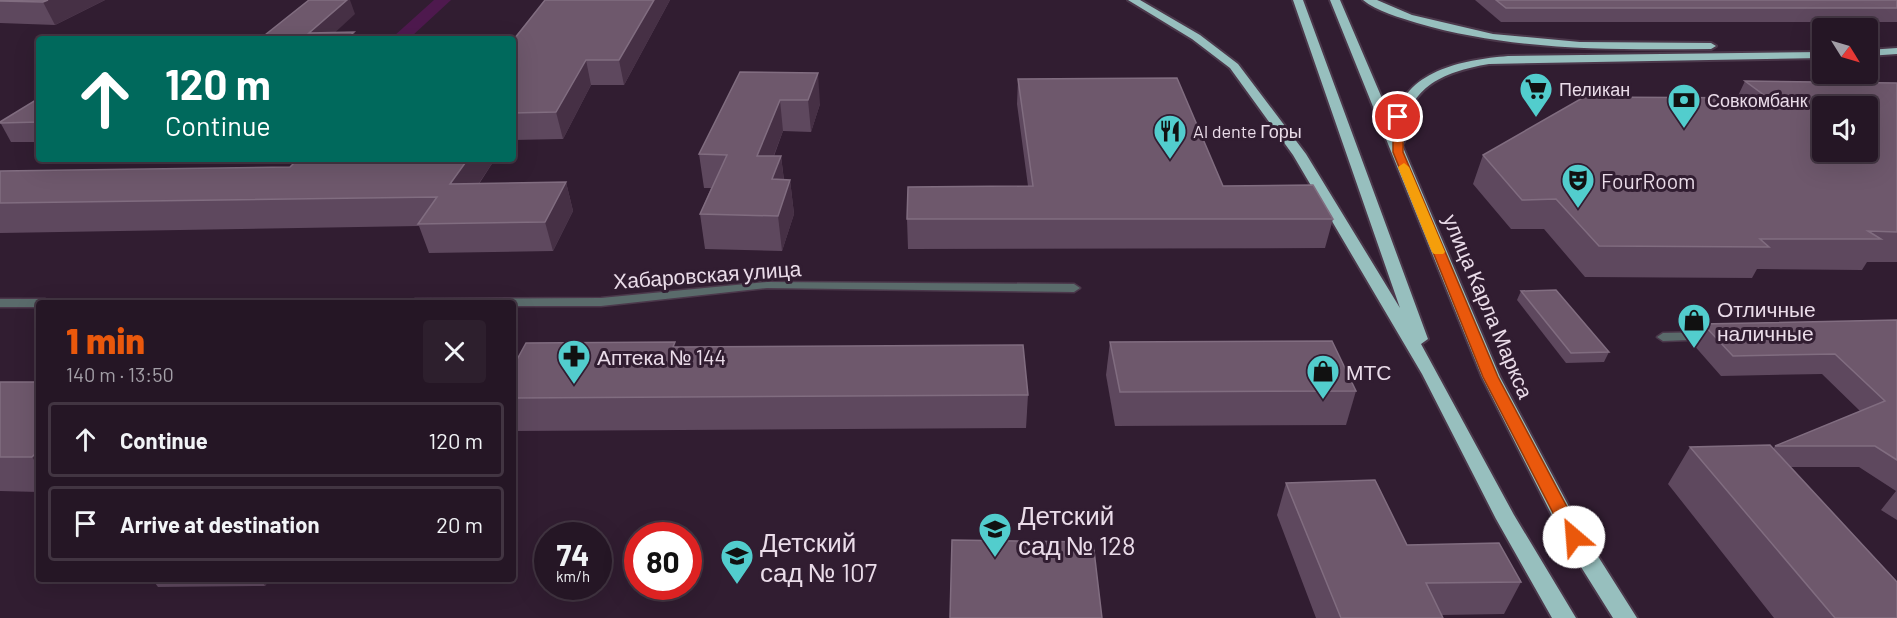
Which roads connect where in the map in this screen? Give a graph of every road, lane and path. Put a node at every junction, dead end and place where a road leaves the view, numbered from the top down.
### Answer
1 (1133, 0) edge
2 (1298, 0) edge
3 (1335, 0) edge
4 (1368, 0) edge
5 (1897, 43) edge
6 (1812, 44) edge
7 (1878, 44) edge
8 (1897, 51) edge
9 (1878, 52) edge
10 (1812, 55) edge
11 (1398, 152) junction
12 (1074, 288) dead end
13 (516, 302) edge
14 (0, 303) edge
15 (36, 303) edge
16 (1721, 336) edge
17 (1663, 337) dead end
18 (1431, 374) junction
19 (1564, 618) edge
20 (1624, 618) edge

1 - 18 highway
2 - 18 highway
3 - 11 highway, улица Карла Маркса
4 - 6 highway
5 - 7 highway
8 - 9 highway
10 - 11 highway
11 - 20 highway, улица Карла Маркса
12 - 13 street, Хабаровская улица
14 - 15 street
16 - 17 street
18 - 19 highway

